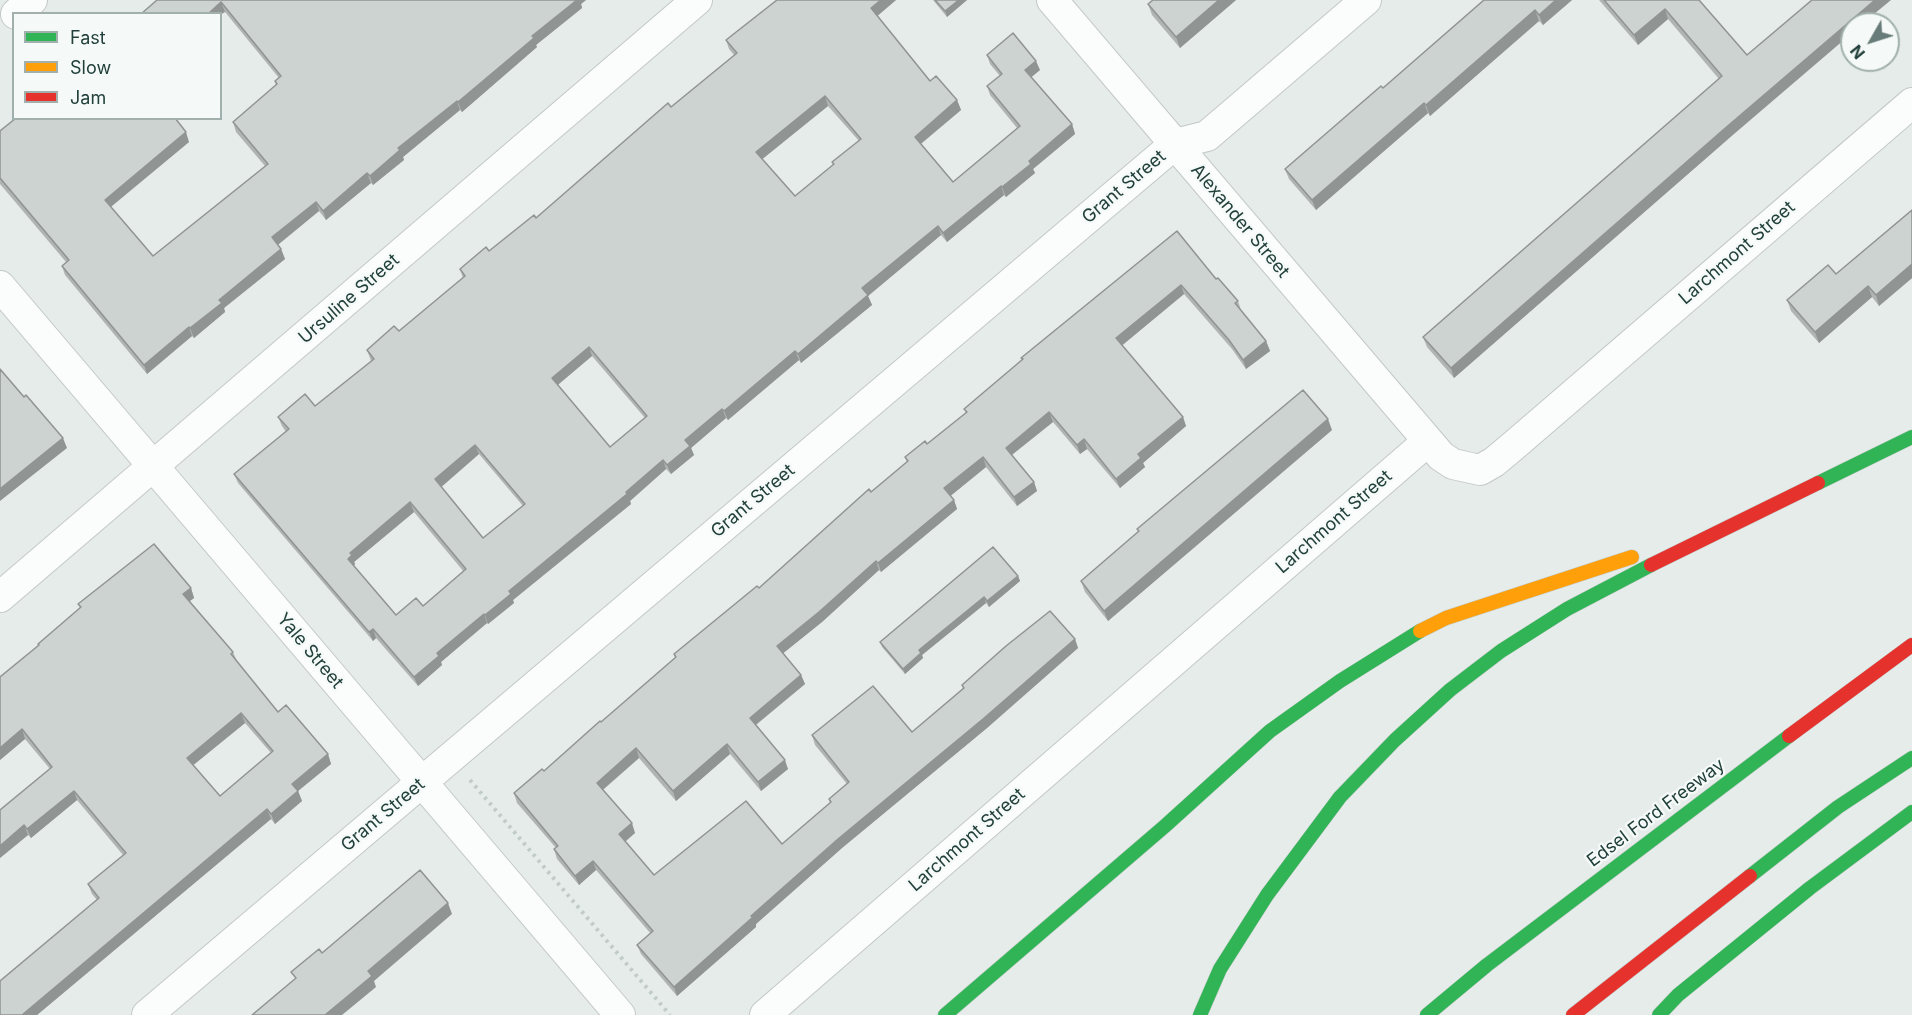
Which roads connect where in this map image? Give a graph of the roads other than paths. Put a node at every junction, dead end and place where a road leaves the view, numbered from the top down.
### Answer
1 (32, 0) edge
2 (697, 0) edge
3 (1052, 0) edge
4 (1366, 0) edge
5 (18, 12) edge
6 (12, 17) edge
7 (0, 27) edge
8 (1912, 102) edge
9 (1174, 144) junction
10 (0, 286) edge
11 (1912, 437) edge
12 (1428, 441) junction
13 (153, 466) junction
14 (1731, 525) junction
15 (0, 597) edge
16 (1912, 645) edge
17 (1912, 758) edge
18 (422, 782) junction
19 (1912, 812) edge
20 (147, 1015) edge
21 (620, 1015) edge
22 (765, 1015) edge
23 (945, 1015) edge
24 (1200, 1015) edge
25 (1427, 1015) edge
26 (1573, 1015) edge
27 (1659, 1015) edge

1 - 5 street
2 - 13 street, Ursuline Street
3 - 9 street, Alexander Street
4 - 9 street, Grant Street
6 - 7 street
8 - 12 street, Larchmont Street
9 - 12 street, Alexander Street
9 - 18 street, Grant Street
10 - 13 street, Yale Street
11 - 14 highway
12 - 22 street, Larchmont Street
13 - 15 street, Ursuline Street
13 - 18 street, Yale Street
14 - 23 highway
14 - 24 highway
16 - 25 highway, Edsel Ford Freeway
17 - 26 highway
18 - 20 street, Grant Street
18 - 21 street, Yale Street
19 - 27 highway

